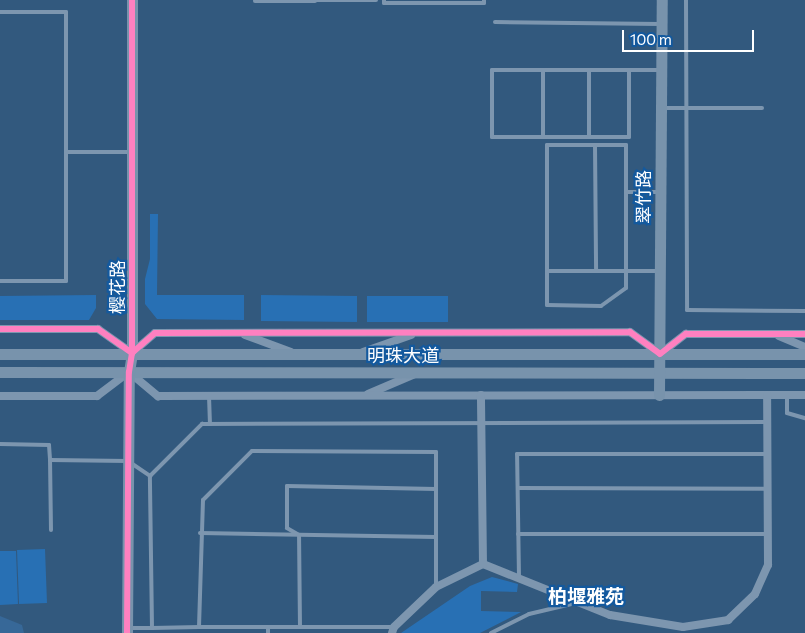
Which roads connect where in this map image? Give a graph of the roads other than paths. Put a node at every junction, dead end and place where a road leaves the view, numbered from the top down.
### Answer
1 (132, 0) edge
2 (315, 0) edge
3 (376, 0) edge
4 (384, 0) edge
5 (484, 0) edge
6 (662, 0) edge
7 (686, 0) edge
8 (255, 1) edge
9 (434, 2) edge
10 (0, 12) edge
11 (495, 22) dead end
12 (662, 24) junction
13 (543, 70) junction
14 (589, 70) junction
15 (629, 70) junction
16 (662, 70) junction
17 (661, 108) junction
18 (686, 108) junction
19 (762, 108) dead end
20 (543, 137) junction
21 (589, 137) junction
22 (595, 145) junction
23 (66, 152) junction
24 (132, 152) junction
25 (626, 192) junction
26 (661, 192) junction
27 (547, 271) junction
28 (596, 271) junction
29 (626, 271) junction
30 (660, 271) junction
31 (0, 281) edge
32 (805, 311) edge
33 (0, 330) edge
34 (417, 332) junction
35 (241, 333) junction
36 (774, 334) junction
37 (805, 334) edge
38 (805, 346) edge
39 (0, 354) edge
40 (20, 354) junction
41 (132, 354) junction
42 (223, 354) junction
43 (295, 354) junction
44 (356, 354) junction
45 (556, 354) junction
46 (660, 354) junction
47 (805, 354) edge
48 (0, 372) edge
49 (19, 372) junction
50 (129, 372) junction
51 (222, 372) junction
52 (419, 372) junction
53 (556, 373) junction
54 (659, 373) junction
55 (805, 373) edge
56 (481, 395) junction
57 (659, 395) junction
58 (767, 395) junction
59 (787, 395) junction
60 (805, 395) edge
61 (0, 396) edge
62 (209, 396) junction
63 (364, 396) junction
64 (805, 418) edge
65 (482, 422) junction
66 (767, 422) junction
67 (210, 424) junction
68 (0, 444) edge
69 (767, 454) junction
70 (50, 460) junction
71 (128, 461) junction
72 (150, 476) junction
73 (518, 488) junction
74 (767, 488) junction
75 (436, 489) junction
76 (52, 530) dead end
77 (200, 533) junction
78 (518, 534) junction
79 (767, 534) junction
80 (298, 535) junction
81 (436, 537) junction
82 (483, 564) junction
83 (519, 578) junction
84 (436, 587) junction
85 (580, 602) junction
86 (200, 627) junction
87 (268, 627) junction
88 (300, 627) junction
89 (152, 628) junction
90 (127, 630) edge
91 (393, 630) edge
92 (683, 630) edge
93 (268, 633) edge
94 (491, 633) edge

1 - 24 main road, 樱花路
2 - 3 lane
2 - 8 lane
4 - 9 lane
5 - 9 lane
6 - 12 main road, 翠竹路
7 - 18 lane
10 - 23 lane
11 - 12 lane
12 - 16 main road, 翠竹路
13 - 14 lane
13 - 20 lane
13 - 20 lane
14 - 15 lane
14 - 21 lane
15 - 16 lane
15 - 21 lane
16 - 17 main road, 翠竹路
17 - 18 lane
17 - 26 main road, 翠竹路
18 - 19 lane
18 - 32 lane
20 - 21 lane
22 - 25 lane
22 - 27 lane
22 - 28 lane
23 - 24 lane
23 - 31 lane
24 - 41 main road, 樱花路
25 - 26 lane
25 - 29 lane
26 - 30 main road, 翠竹路
27 - 28 lane
27 - 29 lane
28 - 29 lane
29 - 30 lane
30 - 46 main road, 翠竹路
33 - 41 street
34 - 35 street
34 - 44 street
34 - 46 street
35 - 41 street
35 - 43 street
36 - 37 street
36 - 38 street
36 - 46 street
39 - 40 main road, 明珠大道
40 - 41 main road, 明珠大道
40 - 49 main road
41 - 42 main road, 明珠大道
41 - 50 main road, 樱花路
42 - 43 main road, 明珠大道
42 - 51 main road
43 - 44 main road, 明珠大道
44 - 45 main road, 明珠大道
45 - 46 main road, 明珠大道
45 - 53 main road
46 - 47 main road, 明珠大道
46 - 54 main road, 翠竹路
48 - 49 main road, 明珠大道
49 - 50 main road, 明珠大道
50 - 51 main road, 明珠大道
50 - 61 street
50 - 62 street
50 - 71 main road, 樱花路
51 - 52 main road, 明珠大道
52 - 53 main road, 明珠大道
52 - 63 street
53 - 54 main road, 明珠大道
54 - 55 main road, 明珠大道
54 - 57 main road, 翠竹路
56 - 57 street
56 - 63 street
56 - 65 street
57 - 58 street
58 - 59 street
58 - 66 street
59 - 60 street
59 - 64 lane
62 - 63 street
62 - 67 lane
65 - 66 lane
65 - 67 lane
65 - 82 street
66 - 69 street
67 - 72 lane
68 - 70 lane
69 - 73 lane
69 - 74 street
70 - 71 lane
70 - 76 lane
71 - 72 lane
71 - 90 main road, 樱花路
72 - 89 lane
73 - 74 lane
73 - 78 lane
74 - 79 street
75 - 77 lane
75 - 80 lane
75 - 81 lane
77 - 80 lane
77 - 86 lane
78 - 79 lane
78 - 83 lane
79 - 92 street
80 - 81 lane
80 - 88 lane
81 - 84 lane
82 - 83 street
82 - 84 street
83 - 85 street
84 - 91 street
85 - 92 street
85 - 94 lane
86 - 87 lane
86 - 89 lane
87 - 88 lane
87 - 93 lane
88 - 91 lane
89 - 90 lane

